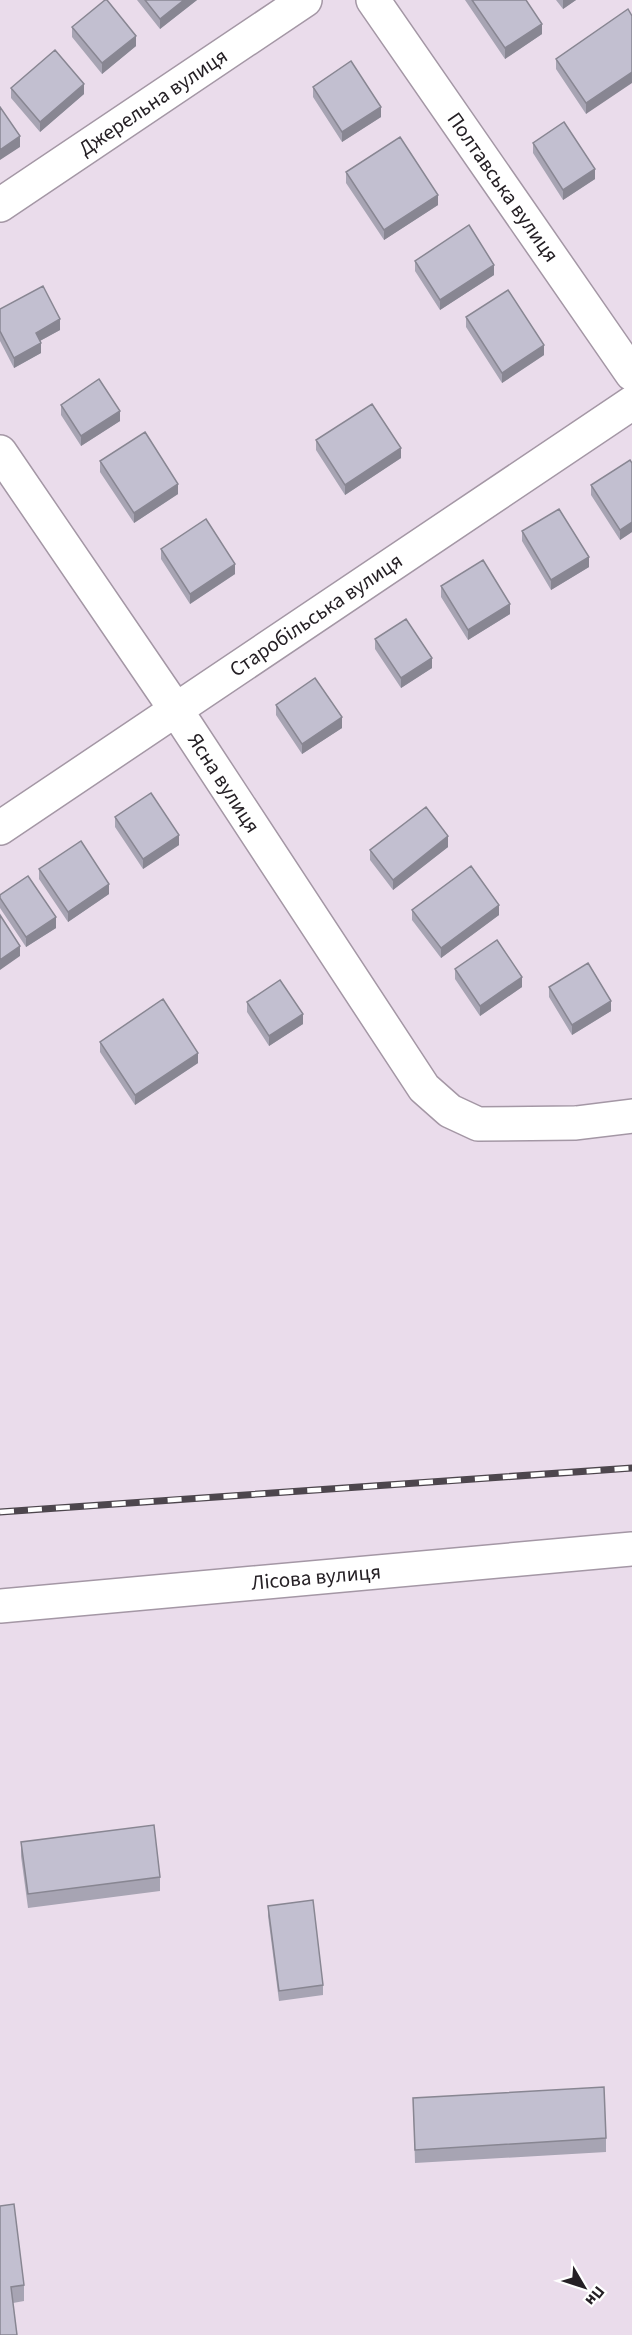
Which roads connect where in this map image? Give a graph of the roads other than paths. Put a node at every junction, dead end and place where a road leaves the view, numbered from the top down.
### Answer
1 (305, 0) edge
2 (373, 0) edge
3 (0, 205) edge
4 (632, 374) edge
5 (632, 403) edge
6 (0, 452) edge
7 (176, 710) junction
8 (0, 828) edge
9 (632, 1116) edge
10 (632, 1549) edge
11 (0, 1606) edge

1 - 3 street, Джерельна вулиця
2 - 4 street, Полтавська вулиця
5 - 7 street, Старобільська вулиця
6 - 7 street, Ясна вулиця
7 - 8 street, Старобільська вулиця
7 - 9 street, Ясна вулиця
10 - 11 street, Лісова вулиця

